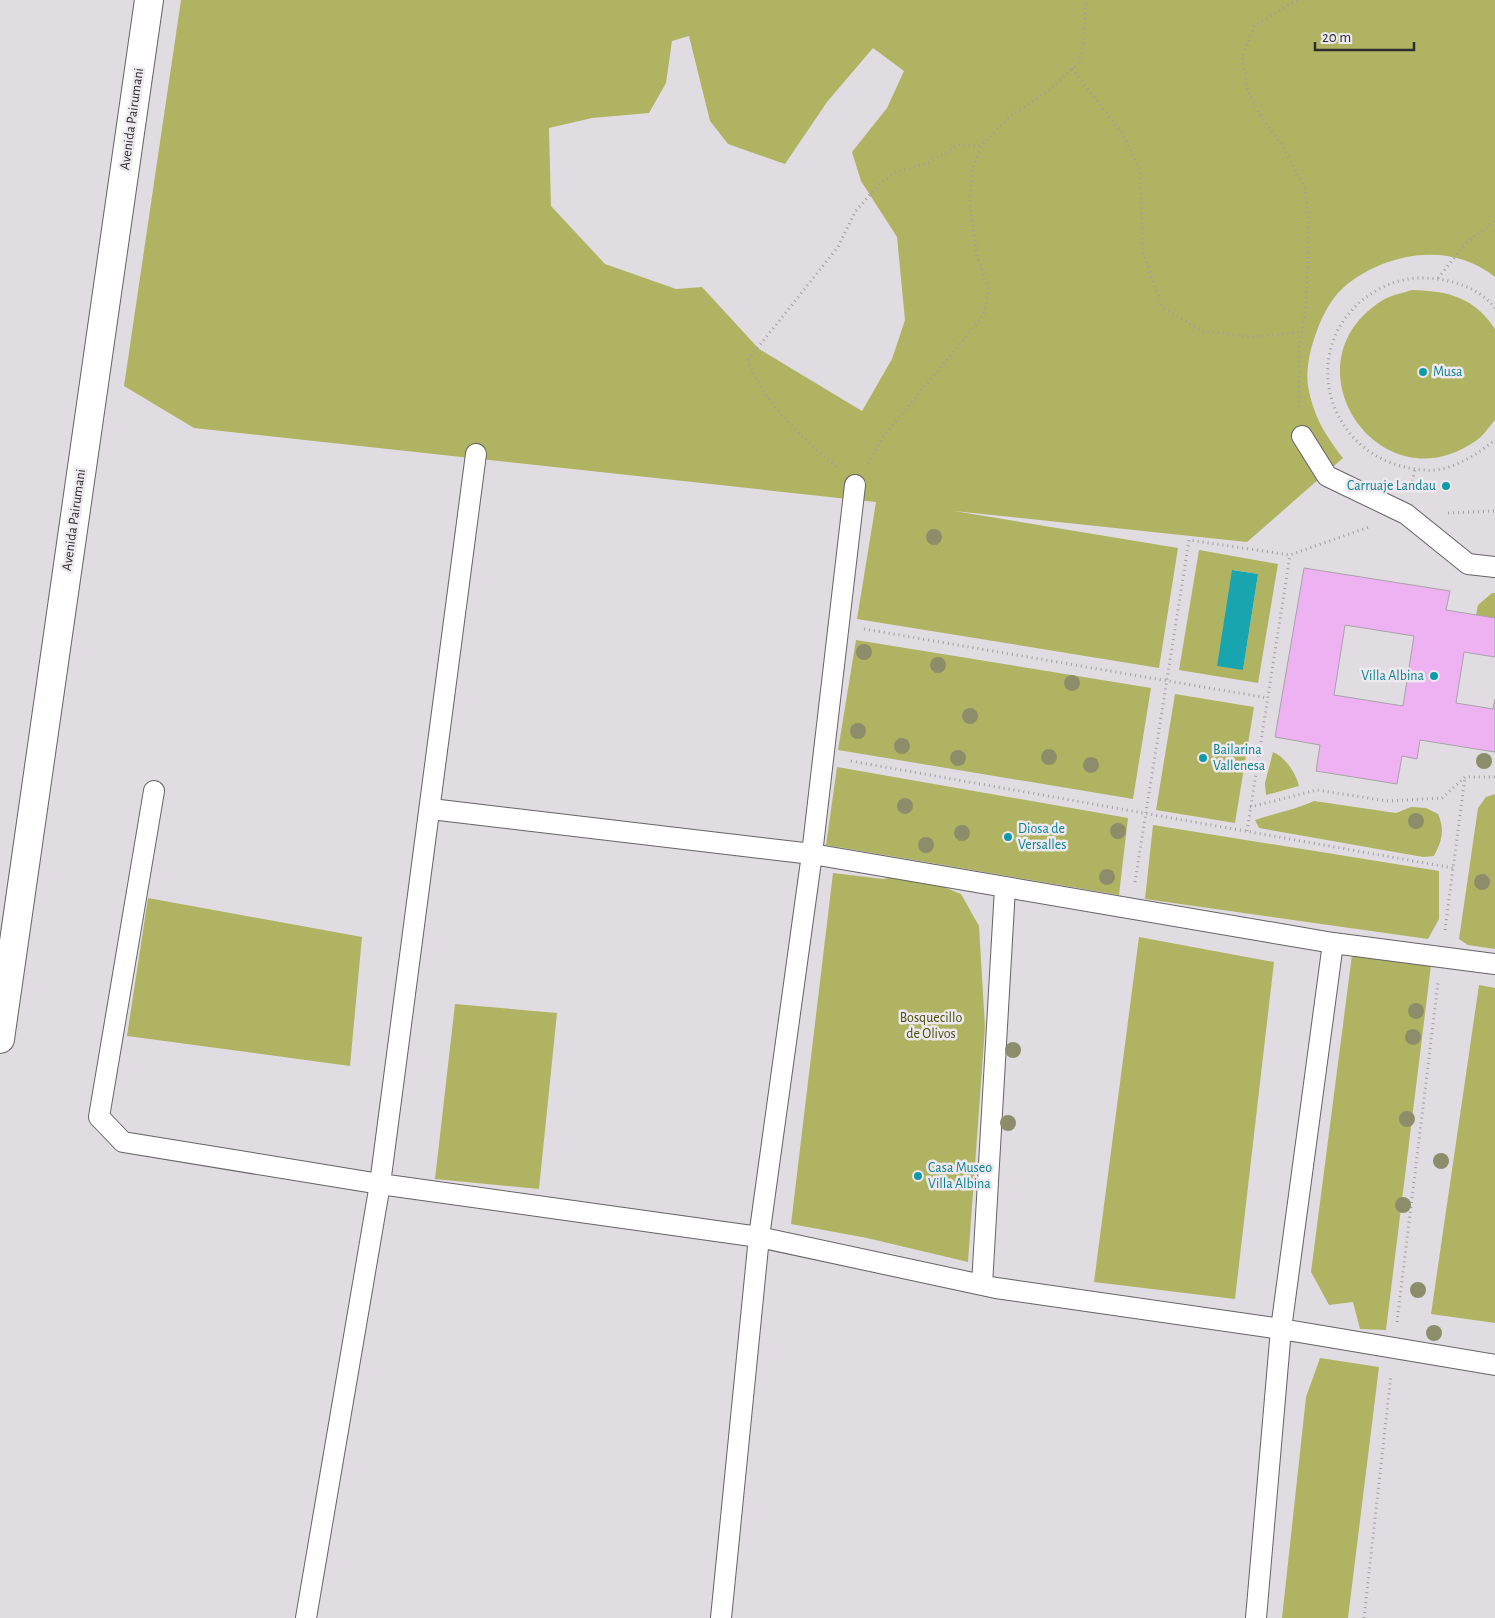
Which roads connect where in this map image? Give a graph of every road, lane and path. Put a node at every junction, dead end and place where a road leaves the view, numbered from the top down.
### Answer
1 (149, 0) edge
2 (1086, 0) edge
3 (1297, 0) edge
4 (1072, 69) junction
5 (981, 146) junction
6 (1495, 221) edge
7 (1438, 278) junction
8 (1495, 308) edge
9 (1301, 332) junction
10 (1302, 436) joint
11 (1495, 440) edge
12 (476, 454) dead end
13 (855, 485) junction
14 (1406, 514) junction
15 (1290, 555) junction
16 (1495, 567) edge
17 (839, 625) junction
18 (1165, 681) junction
19 (1268, 698) junction
20 (823, 757) junction
21 (1465, 777) junction
22 (1495, 777) edge
23 (154, 791) dead end
24 (1250, 807) junction
25 (431, 809) junction
26 (1144, 813) junction
27 (1247, 831) junction
28 (812, 854) junction
29 (1453, 868) junction
30 (1004, 888) junction
31 (1131, 910) junction
32 (1333, 943) junction
33 (1441, 958) junction
34 (1495, 964) edge
35 (0, 1039) edge
36 (380, 1184) junction
37 (759, 1237) junction
38 (982, 1285) junction
39 (1282, 1328) junction
40 (1394, 1348) junction
41 (1495, 1365) edge
42 (306, 1618) edge
43 (721, 1618) edge
44 (1256, 1618) edge
45 (1364, 1618) edge

1 - 35 main road, Avenida Pairumani
2 - 4 path
3 - 9 path
4 - 5 path
4 - 9 path
5 - 13 path
5 - 13 path
6 - 7 path
7 - 8 path
7 - 11 path
9 - 10 path
10 - 14 lane
12 - 25 lane
13 - 17 lane
14 - 15 path
14 - 16 lane
15 - 18 path
15 - 19 path
17 - 18 path
17 - 20 lane
18 - 19 path
18 - 26 path
19 - 24 path
20 - 26 path
20 - 28 lane
21 - 22 path
21 - 24 path
21 - 29 path
23 - 36 lane
24 - 27 path
25 - 28 lane
25 - 36 lane
26 - 27 path
26 - 31 path
27 - 29 path
28 - 30 lane
28 - 37 lane
29 - 33 path
30 - 31 lane
30 - 38 lane
31 - 32 lane
32 - 33 lane
32 - 39 lane
33 - 34 lane
33 - 40 path
36 - 37 lane
36 - 42 lane
37 - 38 lane
37 - 43 lane
38 - 39 lane
39 - 40 lane
39 - 44 lane
40 - 41 lane
40 - 45 path

